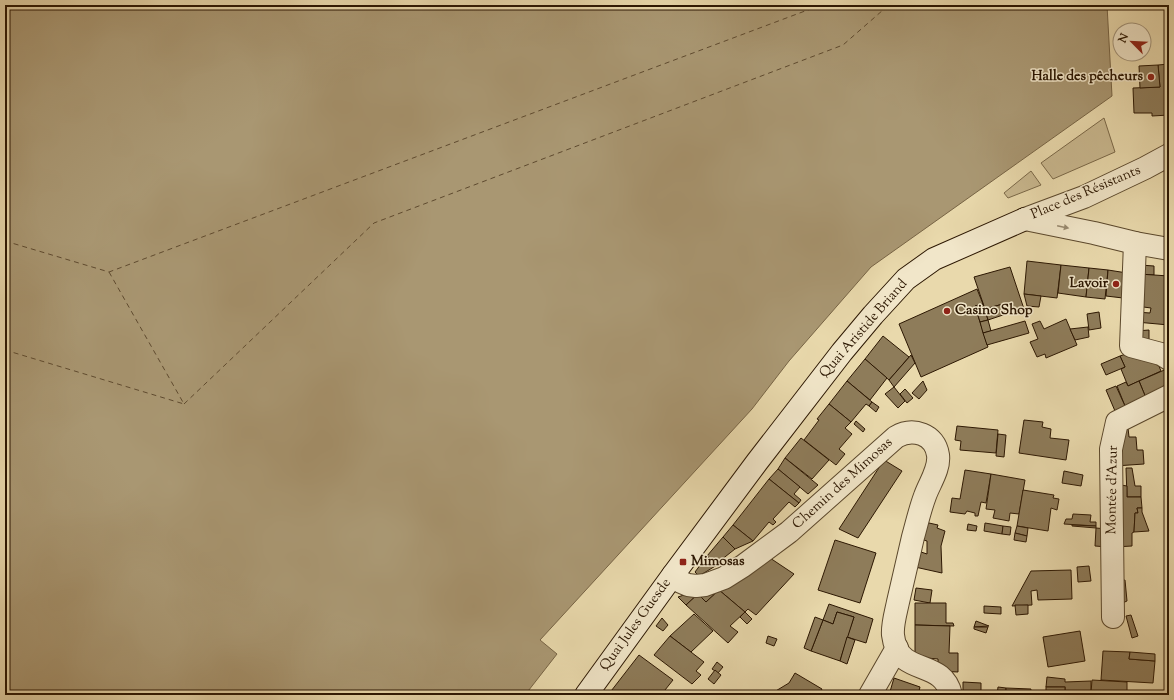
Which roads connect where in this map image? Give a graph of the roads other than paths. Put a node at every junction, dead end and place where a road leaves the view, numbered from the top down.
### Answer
1 (1169, 155) edge
2 (1084, 197) junction
3 (1025, 219) junction
4 (1094, 233) junction
5 (1135, 243) junction
6 (1169, 248) edge
7 (1169, 359) edge
8 (1169, 396) edge
9 (673, 575) junction
10 (1114, 617) dead end
11 (897, 648) junction
12 (586, 695) edge
13 (870, 695) edge
14 (951, 695) edge

1 - 2 street, Place des Résistants
2 - 3 street, Place des Résistants
2 - 4 street
3 -> 4 street
3 - 9 street, Quai Aristide Briand
4 - 5 street
5 - 6 street
5 - 7 street
8 - 10 street, Montée d'Azur
9 - 11 street, Chemin des Mimosas
9 - 12 street, Quai Jules Guesde
11 - 13 street
11 - 14 street

